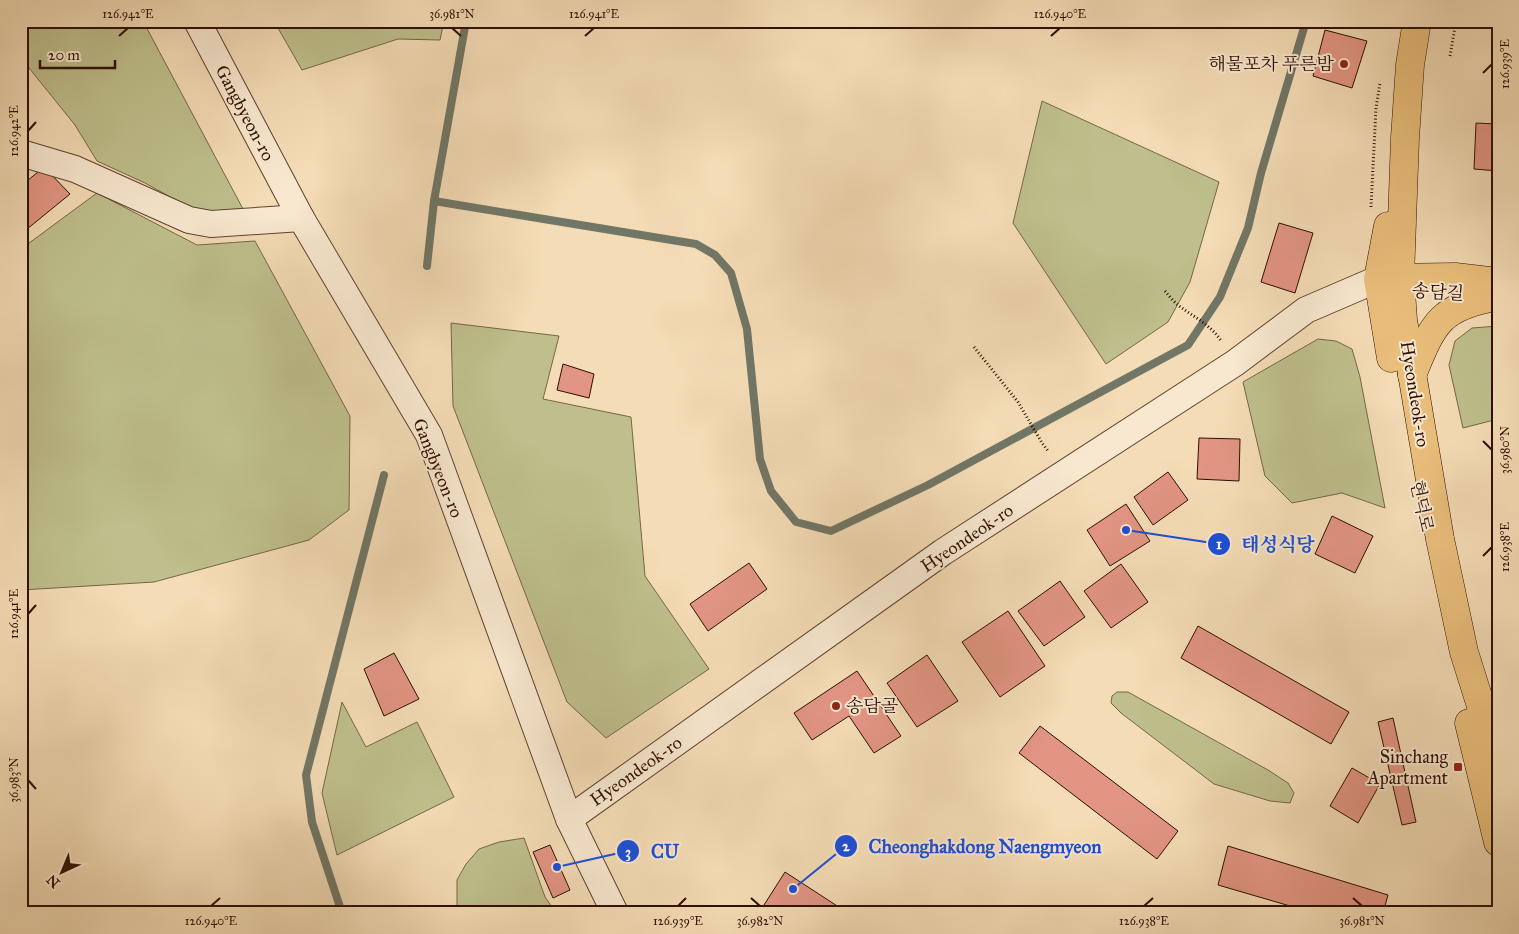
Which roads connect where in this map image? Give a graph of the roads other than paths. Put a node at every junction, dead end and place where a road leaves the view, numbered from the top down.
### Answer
1 (197, 21) edge
2 (1417, 21) edge
3 (21, 153) edge
4 (301, 218) junction
5 (1389, 284) junction
6 (1497, 292) edge
7 (1412, 376) junction
8 (1498, 760) edge
9 (569, 819) junction
10 (1498, 842) edge
11 (615, 913) edge

1 - 4 street, Gangbyeon-ro
2 - 5 main road, 현덕로
3 - 4 street
4 - 9 street, Gangbyeon-ro
5 - 6 main road, 송담길
5 - 7 main road, Hyeondeok-ro
5 - 9 street, Hyeondeok-ro
5 - 10 main road, 현덕로
6 - 7 main road
7 - 8 main road, Hyeondeok-ro
9 - 11 street, Gangbyeon-ro

